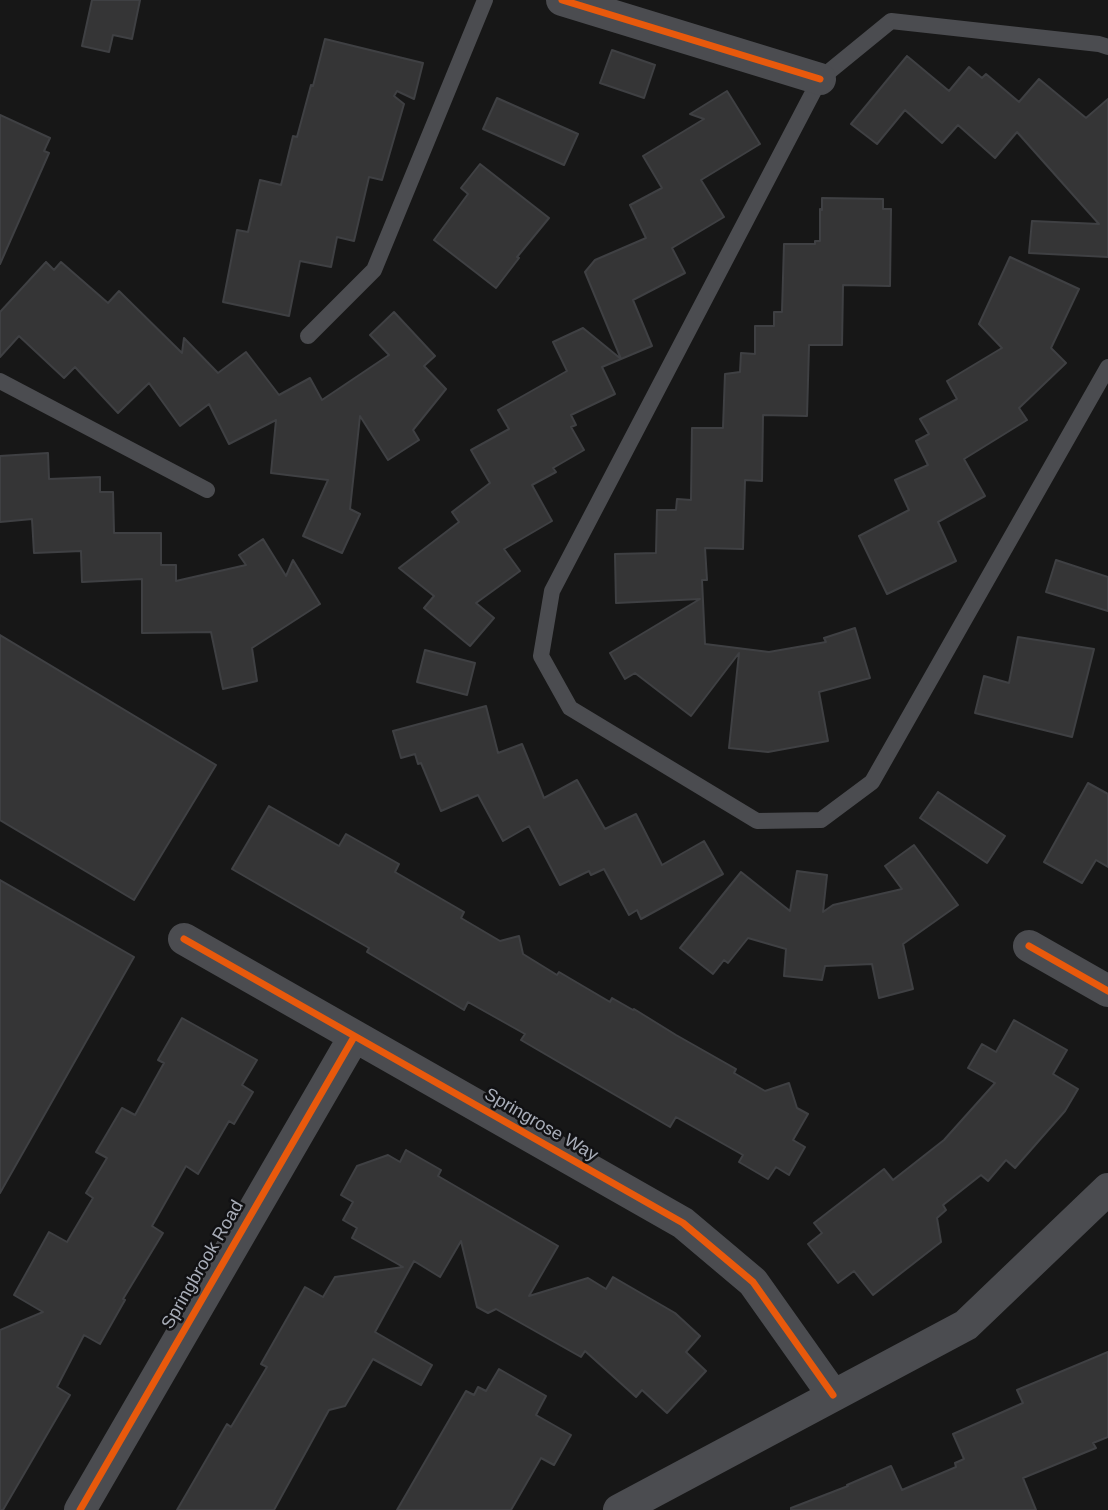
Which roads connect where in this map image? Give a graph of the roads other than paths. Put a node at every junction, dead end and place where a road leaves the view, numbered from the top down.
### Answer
1 (485, 0) edge
2 (562, 0) edge
3 (1108, 47) edge
4 (820, 79) junction
5 (308, 336) dead end
6 (1108, 367) edge
7 (0, 381) edge
8 (207, 490) dead end
9 (184, 939) dead end
10 (1028, 946) dead end
11 (1108, 991) edge
12 (354, 1037) junction
13 (1108, 1189) edge
14 (833, 1395) junction
15 (80, 1510) edge
16 (619, 1510) edge

1 - 5 lane
2 - 4 street
3 - 4 lane
4 - 6 lane
7 - 8 lane
9 - 12 street, Springrose Way
10 - 11 street
12 - 14 street, Springrose Way
12 - 15 street, Springbrook Road
13 - 14 street
14 - 16 street

